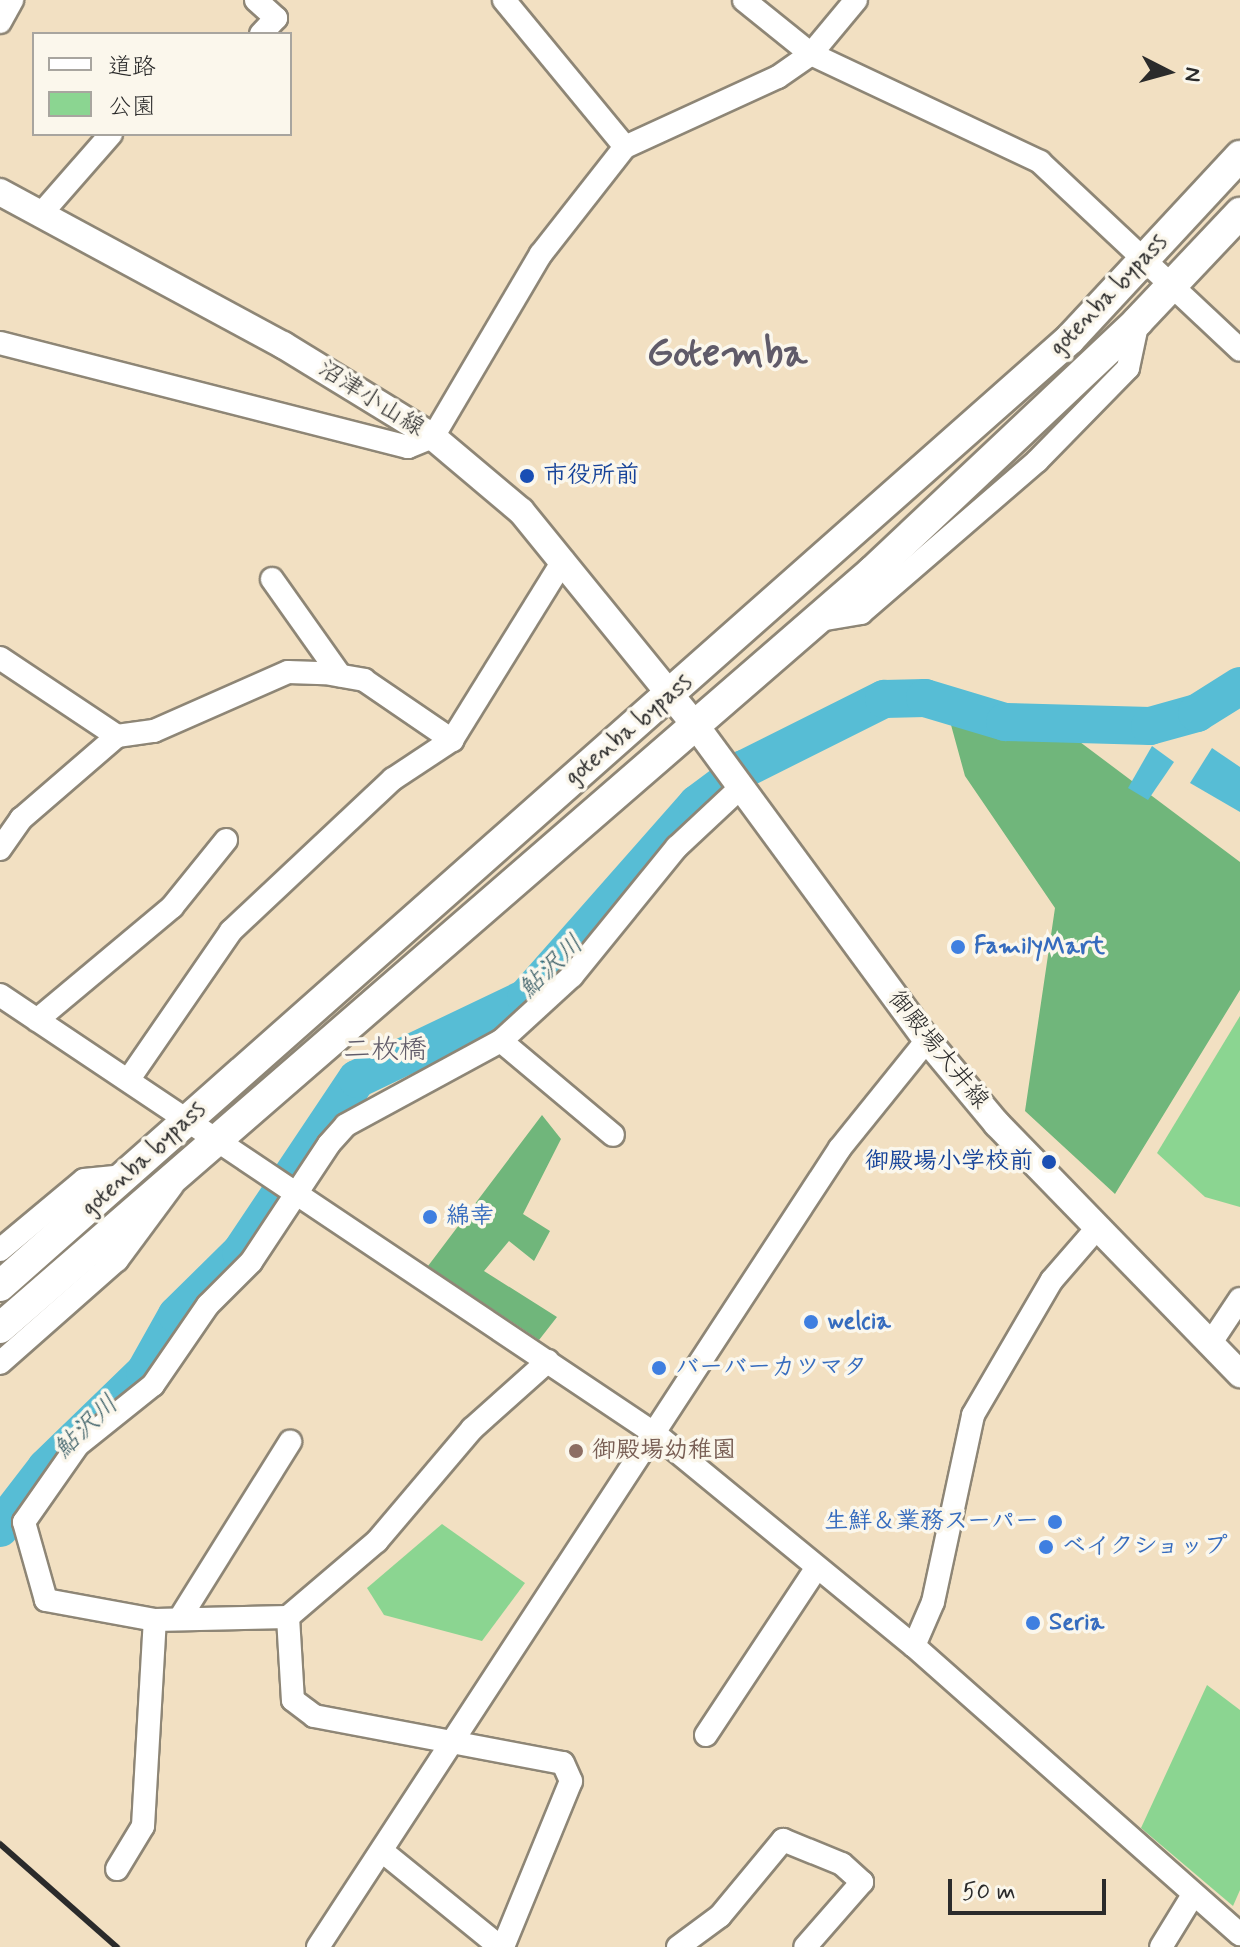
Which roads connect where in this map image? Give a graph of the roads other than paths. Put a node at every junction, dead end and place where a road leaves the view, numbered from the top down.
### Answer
1 (12, 0) edge
2 (256, 0) edge
3 (504, 0) edge
4 (744, 0) edge
5 (856, 0) edge
6 (0, 22) edge
7 (263, 32) edge
8 (811, 54) junction
9 (109, 136) edge
10 (625, 147) junction
11 (1240, 156) edge
12 (0, 192) edge
13 (1240, 213) edge
14 (41, 214) junction
15 (1147, 257) junction
16 (1175, 284) junction
17 (0, 343) edge
18 (1240, 350) edge
19 (433, 437) junction
20 (563, 561) junction
21 (272, 579) dead end
22 (0, 658) edge
23 (340, 675) junction
24 (671, 695) junction
25 (696, 726) junction
26 (117, 736) junction
27 (452, 740) junction
28 (740, 788) junction
29 (226, 840) dead end
30 (0, 849) edge
31 (0, 995) edge
32 (37, 1020) junction
33 (927, 1040) junction
34 (501, 1041) junction
35 (129, 1079) junction
36 (188, 1120) junction
37 (613, 1135) dead end
38 (216, 1138) junction
39 (183, 1168) junction
40 (125, 1176) junction
41 (295, 1192) junction
42 (1097, 1228) junction
43 (0, 1250) edge
44 (0, 1286) edge
45 (1240, 1299) edge
46 (0, 1328) edge
47 (1210, 1344) junction
48 (548, 1361) junction
49 (0, 1363) edge
50 (1240, 1374) edge
51 (658, 1436) junction
52 (290, 1442) dead end
53 (817, 1567) junction
54 (288, 1617) junction
55 (180, 1618) junction
56 (155, 1620) junction
57 (914, 1646) junction
58 (706, 1735) dead end
59 (453, 1740) junction
60 (382, 1851) junction
61 (117, 1869) dead end
62 (1193, 1895) junction
63 (1240, 1934) edge
64 (318, 1947) edge
65 (501, 1947) edge
66 (678, 1947) edge
67 (805, 1947) edge
68 (1161, 1947) edge

1 - 6 street
2 - 7 street
3 - 10 street
4 - 8 street
5 - 8 street
8 - 10 street
8 - 15 street
9 - 14 street
10 - 19 street
11 - 15 highway, gotenba bypass
12 - 14 main road, 沼津小山線
13 - 16 highway, gotenba bypass
14 - 19 main road, 沼津小山線
15 - 16 street
15 - 24 highway, gotenba bypass
16 - 18 street
16 - 25 highway, gotenba bypass
17 - 19 street
19 - 20 main road, 沼津小山線
20 - 24 main road, 沼津小山線
20 - 27 street
21 - 23 street
22 - 26 street
23 - 26 street
23 - 27 street
24 - 25 main road, 御殿場大井線
24 - 36 highway, gotenba bypass
25 - 28 main road, 御殿場大井線
25 - 38 highway, gotenba bypass
26 - 30 street
27 - 35 street
28 - 33 main road, 御殿場大井線
28 - 34 street
29 - 32 street
31 - 32 street
32 - 35 street
33 - 42 main road, 御殿場大井線
33 - 51 street
34 - 37 street
34 - 41 street
35 - 36 street
36 - 38 street
36 - 40 highway, gotenba bypass
38 - 39 highway, gotenba bypass
38 - 41 street
39 - 46 highway, gotenba bypass
39 - 49 street
40 - 43 street
40 - 44 highway, gotenba bypass
41 - 48 street
41 - 56 street
42 - 47 main road, 御殿場大井線
42 - 57 street
45 - 47 street
47 - 50 main road, 御殿場大井線
48 - 51 street
48 - 54 street
51 - 53 street
51 - 59 street
52 - 55 street
53 - 57 street
53 - 58 street
54 - 55 street
54 - 59 street
55 - 56 street
56 - 61 street
57 - 62 street
59 - 60 street
59 - 65 street
60 - 64 street
60 - 65 street
62 - 63 street
62 - 68 street
66 - 67 street

